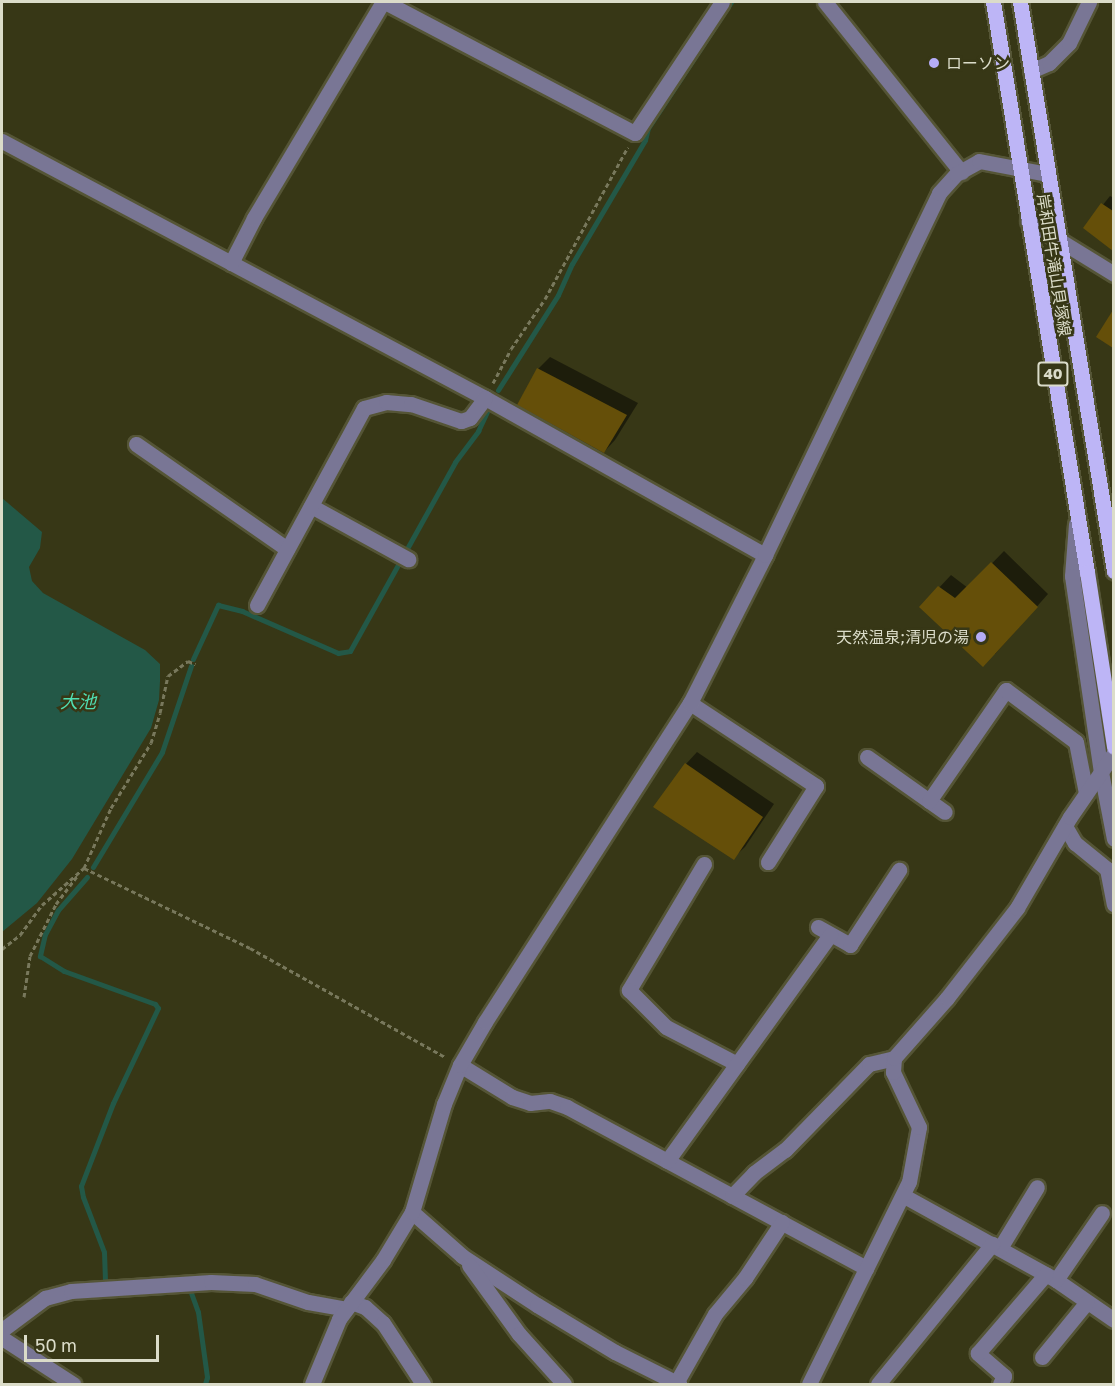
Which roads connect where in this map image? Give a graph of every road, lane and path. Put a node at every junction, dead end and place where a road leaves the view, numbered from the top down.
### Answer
1 (384, 2) edge
2 (722, 2) edge
3 (825, 2) edge
4 (993, 2) edge
5 (1020, 2) edge
6 (1089, 2) edge
7 (1031, 71) junction
8 (635, 133) junction
9 (2, 141) edge
10 (1020, 168) junction
11 (961, 172) junction
12 (1047, 174) junction
13 (1028, 221) junction
14 (1058, 240) junction
15 (231, 263) junction
16 (1113, 274) edge
17 (485, 398) junction
18 (136, 444) dead end
19 (311, 506) junction
20 (1077, 518) junction
21 (287, 549) junction
22 (765, 555) junction
23 (403, 556) dead end
24 (1113, 572) edge
25 (257, 605) dead end
26 (195, 664) dead end
27 (690, 703) junction
28 (1113, 747) edge
29 (1113, 753) edge
30 (867, 758) dead end
31 (1101, 772) junction
32 (1086, 793) junction
33 (929, 801) junction
34 (945, 812) dead end
35 (1065, 826) junction
36 (1113, 839) edge
37 (768, 862) dead end
38 (704, 864) dead end
39 (84, 868) junction
40 (899, 870) dead end
41 (1113, 904) edge
42 (2, 949) edge
43 (24, 997) dead end
44 (894, 1058) junction
45 (737, 1064) junction
46 (460, 1065) junction
47 (667, 1161) junction
48 (1037, 1187) dead end
49 (732, 1196) junction
50 (904, 1196) junction
51 (412, 1212) junction
52 (1102, 1213) dead end
53 (782, 1222) junction
54 (996, 1246) junction
55 (462, 1256) junction
56 (866, 1268) junction
57 (1051, 1277) junction
58 (1087, 1302) junction
59 (349, 1305) junction
60 (1113, 1320) edge
61 (2, 1330) edge
62 (2, 1338) edge
63 (1042, 1358) dead end
64 (73, 1384) edge
65 (312, 1384) edge
66 (423, 1384) edge
67 (564, 1384) edge
68 (678, 1384) edge
69 (809, 1384) edge
70 (878, 1384) edge
71 (1000, 1384) edge

1 - 8 street
1 - 15 street
2 - 8 street
3 - 11 street
4 - 10 main road, 岸和田牛滝山貝塚線 / 40
5 - 7 main road, 岸和田牛滝山貝塚線 / 40
6 - 7 street
7 - 12 main road, 岸和田牛滝山貝塚線 / 40
8 - 17 path
9 - 15 street
10 - 11 street
10 - 12 street
10 - 13 main road, 岸和田牛滝山貝塚線 / 40
11 - 22 street
12 - 14 main road, 岸和田牛滝山貝塚線 / 40
13 - 14 street
13 - 20 main road, 岸和田牛滝山貝塚線 / 40
14 - 16 street
14 - 24 main road, 岸和田牛滝山貝塚線 / 40
15 - 17 street
17 - 19 street
17 - 22 street
18 - 21 street
19 - 21 street
19 - 23 street
20 - 28 main road, 岸和田牛滝山貝塚線 / 40
20 - 31 street
21 - 25 street
22 - 27 street
26 - 39 path
27 - 37 street
27 - 46 street
29 - 31 street
30 - 33 street
31 - 32 street
31 - 36 street
32 - 33 street
32 - 35 street
33 - 34 street
35 - 41 street
35 - 44 street
38 - 45 street
39 - 42 path
39 - 43 path
39 - 46 path
40 - 45 street
44 - 49 street
44 - 50 street
45 - 47 street
46 - 47 street
46 - 51 street
47 - 49 street
48 - 54 street
49 - 53 street
50 - 54 street
50 - 56 street
51 - 55 street
51 - 59 street
52 - 57 street
53 - 56 street
53 - 68 street
54 - 57 street
54 - 70 street
55 - 67 street
55 - 68 street
56 - 69 street
57 - 58 street
57 - 71 street
58 - 60 street
58 - 63 street
59 - 61 street
59 - 65 street
59 - 66 street
62 - 64 street

